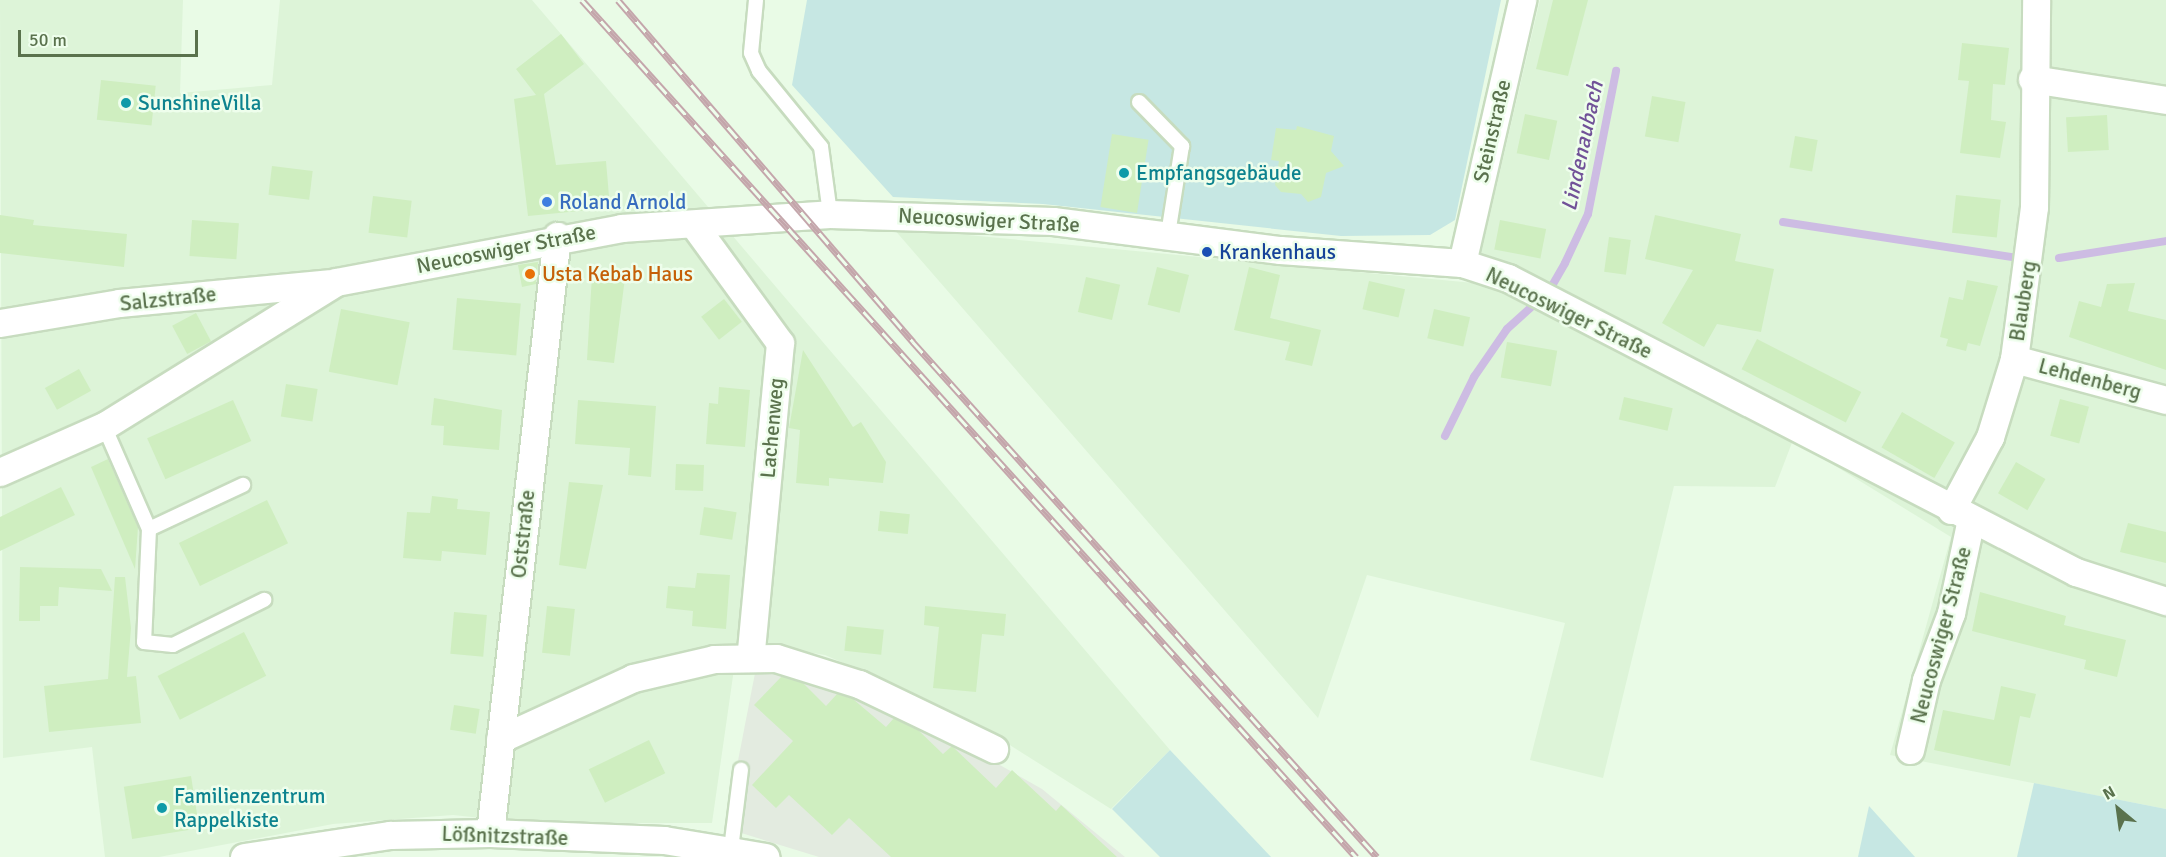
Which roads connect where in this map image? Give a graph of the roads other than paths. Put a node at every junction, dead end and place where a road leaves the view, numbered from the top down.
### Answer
1 (756, 0) edge
2 (1522, 0) edge
3 (2036, 0) edge
4 (2032, 79) junction
5 (2166, 100) edge
6 (1139, 102) dead end
7 (830, 214) junction
8 (694, 225) junction
9 (1168, 234) junction
10 (557, 236) junction
11 (1461, 263) junction
12 (336, 282) junction
13 (0, 323) edge
14 (2014, 359) junction
15 (2166, 400) edge
16 (104, 426) junction
17 (0, 472) edge
18 (243, 485) dead end
19 (1961, 515) junction
20 (149, 529) junction
21 (264, 600) dead end
22 (2166, 602) edge
23 (750, 657) junction
24 (500, 740) junction
25 (994, 749) dead end
26 (1910, 750) dead end
27 (741, 770) dead end
28 (490, 833) junction
29 (731, 849) junction
30 (244, 857) edge
31 (766, 857) edge

1 - 7 lane
2 - 11 street, Steinstraße
3 - 4 street, Blauberg
4 - 5 street
4 - 14 street, Blauberg
6 - 9 lane
7 - 8 street, Neucoswiger Straße
7 - 9 street, Neucoswiger Straße
8 - 10 street, Neucoswiger Straße
8 - 23 street, Lachenweg
9 - 11 street, Neucoswiger Straße
10 - 12 street, Neucoswiger Straße
10 - 24 street, Oststraße
11 - 19 street, Neucoswiger Straße
12 - 13 street, Salzstraße
12 - 16 street, Neucoswiger Straße
14 - 15 street, Lehdenberg
14 - 19 street, Blauberg
16 - 17 street, Neucoswiger Straße
16 - 20 lane
18 - 20 lane
19 - 22 street, Neucoswiger Straße
19 - 26 street, Neucoswiger Straße
20 - 21 lane
23 - 24 street
23 - 25 street
24 - 28 street, Oststraße
27 - 29 lane
28 - 29 street, Lößnitzstraße
28 - 30 street, Lößnitzstraße
29 - 31 street, Lößnitzstraße

